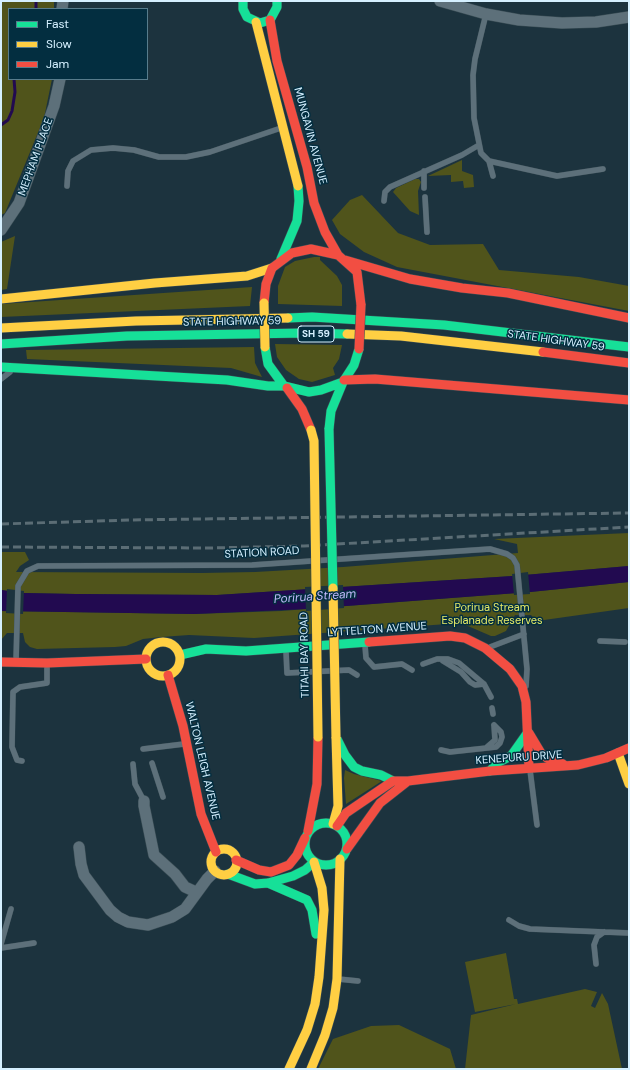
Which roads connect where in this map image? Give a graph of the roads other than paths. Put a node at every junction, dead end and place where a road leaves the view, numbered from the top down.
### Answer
1 (243, 1) edge
2 (277, 1) edge
3 (440, 1) edge
4 (486, 14) junction
5 (629, 17) edge
6 (270, 20) junction
7 (256, 22) junction
8 (60, 80) edge
9 (284, 127) junction
10 (479, 145) junction
11 (489, 161) junction
12 (603, 169) dead end
13 (424, 171) junction
14 (492, 176) dead end
15 (67, 186) dead end
16 (424, 188) dead end
17 (425, 197) dead end
18 (384, 201) dead end
19 (1, 230) edge
20 (427, 232) dead end
21 (341, 257) junction
22 (281, 259) junction
23 (272, 268) junction
24 (1, 299) edge
25 (629, 318) edge
26 (1, 328) edge
27 (1, 344) edge
28 (629, 347) edge
29 (629, 363) edge
30 (1, 367) edge
31 (26, 368) junction
32 (1, 379) edge
33 (344, 381) junction
34 (285, 387) junction
35 (629, 400) edge
36 (524, 634) junction
37 (600, 641) dead end
38 (625, 642) dead end
39 (365, 643) junction
40 (485, 648) junction
41 (286, 649) junction
42 (180, 655) junction
43 (146, 659) junction
44 (1, 662) edge
45 (16, 662) junction
46 (47, 663) junction
47 (423, 664) dead end
48 (412, 670) dead end
49 (168, 675) junction
50 (357, 675) dead end
51 (525, 694) junction
52 (491, 697) dead end
53 (494, 725) dead end
54 (528, 732) junction
55 (336, 737) junction
56 (186, 743) junction
57 (629, 748) edge
58 (143, 749) dead end
59 (441, 750) dead end
60 (618, 753) junction
61 (22, 761) dead end
62 (152, 763) dead end
63 (133, 764) dead end
64 (571, 766) junction
65 (530, 768) junction
66 (490, 771) junction
67 (393, 781) junction
68 (408, 781) junction
69 (629, 784) edge
70 (163, 797) dead end
71 (144, 801) joint
72 (335, 825) junction
73 (538, 825) dead end
74 (307, 835) junction
75 (79, 847) dead end
76 (347, 849) junction
77 (216, 852) junction
78 (340, 859) junction
79 (236, 860) junction
80 (314, 862) junction
81 (216, 871) junction
82 (228, 874) junction
83 (268, 883) junction
84 (196, 892) junction
85 (11, 909) dead end
86 (509, 920) dead end
87 (604, 932) junction
88 (629, 933) edge
89 (34, 943) dead end
90 (1, 944) edge
91 (1, 948) edge
92 (596, 964) dead end
93 (319, 968) junction
94 (337, 979) junction
95 (358, 981) dead end
96 (289, 1069) edge
97 (311, 1069) edge

1 - 7 main road
2 - 6 main road
3 - 4 street
4 - 5 street
4 - 10 lane
6 - 7 main road
6 - 21 main road, MUNGAVIN AVENUE
7 - 9 main road
8 - 19 street, MEPHAM PLACE
9 - 15 lane
9 - 22 main road
10 - 11 lane
10 - 13 lane
11 - 12 lane
11 - 14 lane
13 - 16 lane
13 - 18 lane
17 - 20 lane
21 - 22 main road
21 - 25 main road
21 - 33 main road, bridge
22 - 23 main road
23 - 24 main road
23 - 34 main road, bridge
26 - 28 main road, STATE HIGHWAY 59 / SH 59
27 - 29 main road, STATE HIGHWAY 59 / SH 59
30 - 31 main road
31 - 32 lane
31 - 34 main road
33 - 34 main road
33 - 35 main road
33 - 55 main road, bridge
34 - 74 main road, TITAHI BAY ROAD, bridge
36 - 40 lane
36 - 45 lane, STATION ROAD
36 - 51 lane, STATION ROAD
37 - 38 lane
39 - 40 main road, LYTTELTON AVENUE
39 - 41 main road, LYTTELTON AVENUE
39 - 48 lane
40 - 51 main road, LYTTELTON AVENUE
41 - 42 main road, LYTTELTON AVENUE
41 - 50 lane
42 - 43 main road
42 - 49 main road
43 - 46 main road
43 - 49 main road
44 - 45 main road
45 - 46 main road
46 - 61 lane
47 - 52 lane
49 - 56 main road, WALTON LEIGH AVENUE
51 - 54 main road, LYTTELTON AVENUE
53 - 59 lane
54 - 64 main road
54 - 65 main road, LYTTELTON AVENUE
54 - 66 main road
55 - 67 main road
55 - 72 main road
56 - 58 lane
56 - 77 main road, WALTON LEIGH AVENUE
57 - 60 main road, KENEPURU DRIVE
60 - 64 main road, KENEPURU DRIVE
60 - 69 main road
62 - 70 lane
63 - 71 lane
64 - 65 main road, KENEPURU DRIVE
65 - 66 main road, KENEPURU DRIVE
65 - 73 lane
66 - 68 main road, KENEPURU DRIVE
67 - 68 main road, KENEPURU DRIVE
67 - 72 main road
68 - 76 main road
71 - 84 street
72 - 74 main road
72 - 76 main road
74 - 79 main road
74 - 80 main road
75 - 84 street
76 - 78 main road
77 - 79 main road
77 - 81 main road
78 - 80 main road
78 - 94 main road
79 - 82 main road
80 - 83 main road
80 - 93 main road
81 - 82 main road
81 - 84 street
82 - 83 main road
83 - 93 main road
85 - 90 lane
86 - 87 lane
87 - 88 lane
87 - 92 lane
89 - 91 lane
93 - 96 main road
94 - 95 lane
94 - 97 main road

